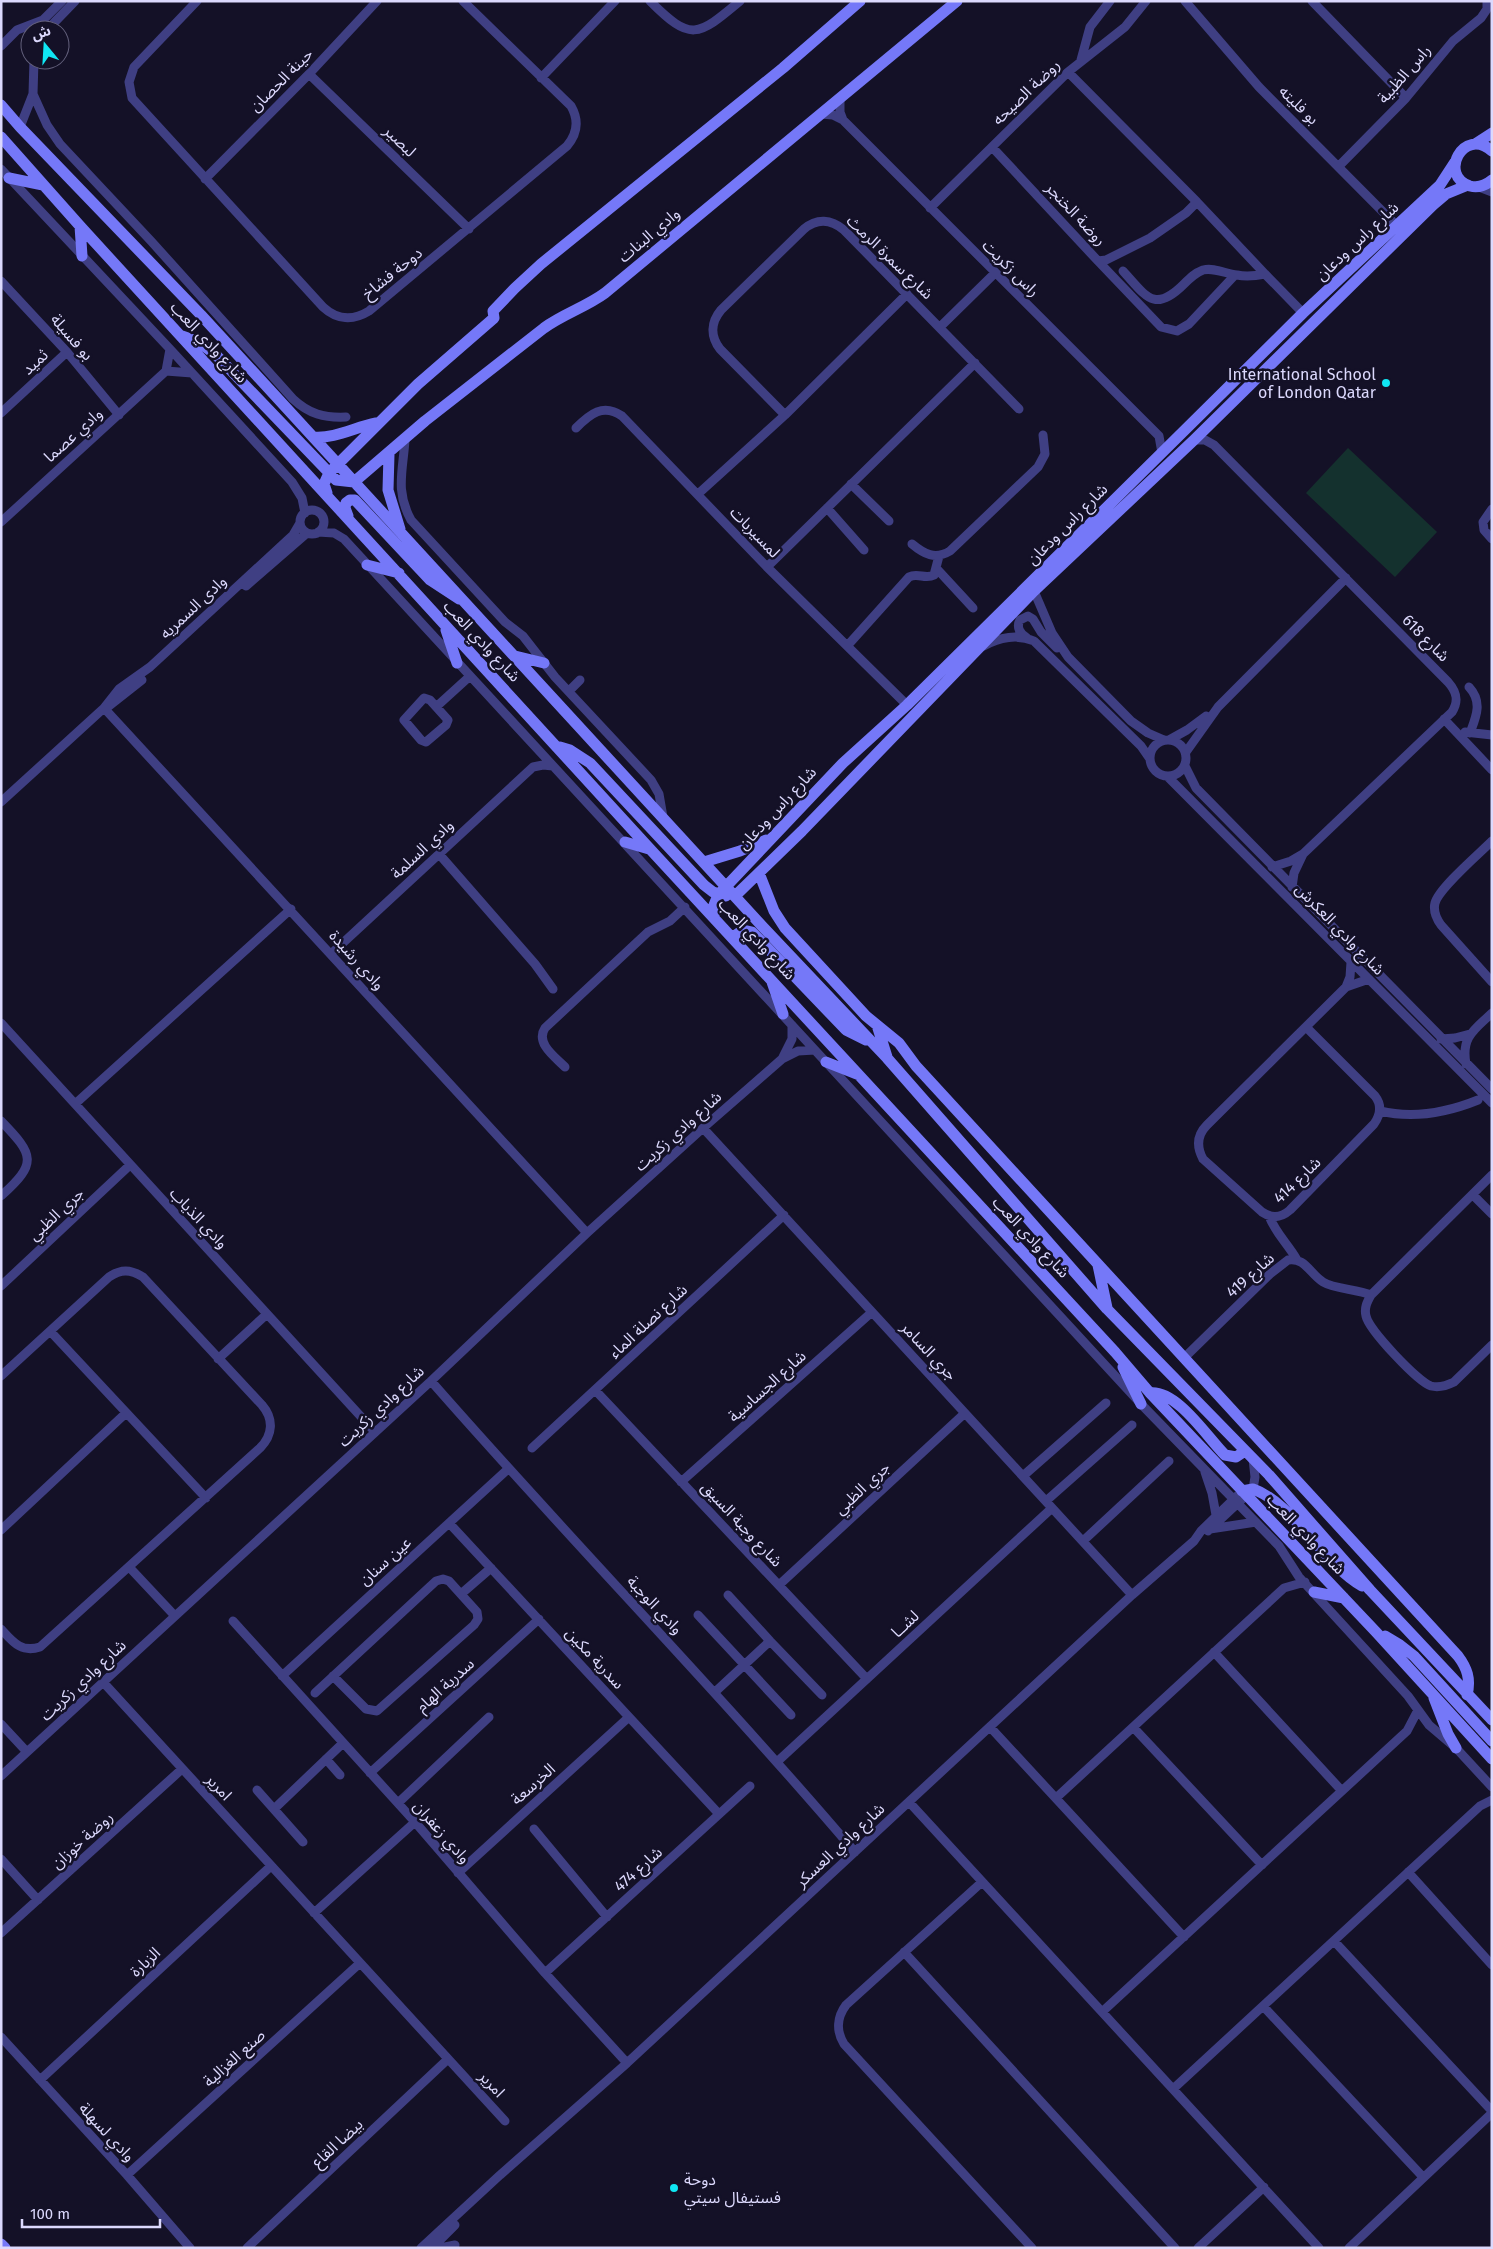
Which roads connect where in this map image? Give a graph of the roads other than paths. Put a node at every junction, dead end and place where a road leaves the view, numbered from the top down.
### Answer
1 (62, 1) edge
2 (75, 1) edge
3 (197, 1) edge
4 (377, 1) edge
5 (463, 1) edge
6 (615, 1) edge
7 (650, 1) edge
8 (740, 1) edge
9 (860, 1) edge
10 (956, 1) edge
11 (1110, 1) edge
12 (1146, 1) edge
13 (1185, 1) edge
14 (1312, 1) edge
15 (1487, 1) edge
16 (57, 20) edge
17 (1, 46) edge
18 (1081, 60) junction
19 (34, 70) edge
20 (1068, 72) junction
21 (310, 74) junction
22 (541, 78) junction
23 (33, 94) junction
24 (840, 98) junction
25 (1406, 98) junction
26 (1, 104) edge
27 (821, 114) junction
28 (843, 120) junction
29 (20, 128) junction
30 (1492, 133) edge
31 (1, 137) edge
32 (1475, 144) junction
33 (992, 147) junction
34 (1492, 151) edge
35 (1455, 162) junction
36 (1339, 166) junction
37 (5, 173) edge
38 (205, 179) junction
39 (1492, 180) edge
40 (43, 185) junction
41 (1474, 186) junction
42 (1492, 192) edge
43 (1197, 202) junction
44 (930, 208) junction
45 (80, 226) junction
46 (1397, 226) junction
47 (469, 229) junction
48 (82, 256) junction
49 (1098, 261) junction
50 (1123, 271) dead end
51 (995, 273) junction
52 (1265, 274) junction
53 (1235, 275) junction
54 (1, 281) edge
55 (908, 294) junction
56 (1303, 313) junction
57 (940, 327) junction
58 (180, 335) junction
59 (170, 349) junction
60 (67, 352) junction
61 (974, 363) junction
62 (166, 371) junction
63 (192, 373) junction
64 (1019, 409) dead end
65 (1, 413) edge
66 (119, 415) junction
67 (785, 415) junction
68 (346, 418) dead end
69 (376, 423) junction
70 (1210, 425) junction
71 (576, 428) dead end
72 (1044, 435) dead end
73 (1159, 436) junction
74 (312, 437) junction
75 (1178, 438) junction
76 (405, 440) junction
77 (1194, 440) junction
78 (1214, 445) junction
79 (1162, 453) junction
80 (389, 454) junction
81 (338, 464) junction
82 (329, 473) junction
83 (354, 482) junction
84 (852, 484) junction
85 (698, 494) junction
86 (329, 496) junction
87 (827, 508) junction
88 (1492, 509) edge
89 (305, 513) junction
90 (349, 518) junction
91 (889, 521) dead end
92 (1, 522) edge
93 (300, 523) junction
94 (318, 532) junction
95 (307, 533) junction
96 (402, 533) junction
97 (1492, 539) edge
98 (912, 544) dead end
99 (864, 550) dead end
100 (940, 556) junction
101 (367, 565) junction
102 (767, 567) junction
103 (937, 569) junction
104 (399, 573) junction
105 (1346, 578) junction
106 (1034, 591) junction
107 (466, 601) junction
108 (973, 608) dead end
109 (444, 624) junction
110 (1027, 638) junction
111 (848, 645) junction
112 (977, 650) junction
113 (515, 656) junction
114 (1068, 658) junction
115 (457, 663) junction
116 (544, 663) junction
117 (469, 677) junction
118 (580, 680) dead end
119 (1469, 687) dead end
120 (569, 691) junction
121 (907, 705) junction
122 (1218, 706) junction
123 (436, 707) junction
124 (104, 708) junction
125 (1444, 719) junction
126 (1455, 731) junction
127 (1470, 733) junction
128 (1492, 735) edge
129 (1166, 740) junction
130 (535, 747) junction
131 (558, 747) junction
132 (1186, 752) junction
133 (1150, 759) junction
134 (553, 766) junction
135 (1184, 766) junction
136 (533, 767) junction
137 (1492, 770) edge
138 (1167, 776) junction
139 (1, 802) edge
140 (663, 817) junction
141 (772, 837) junction
142 (624, 842) junction
143 (1492, 842) edge
144 (650, 849) junction
145 (439, 854) junction
146 (1303, 854) junction
147 (704, 862) junction
148 (1272, 867) junction
149 (759, 873) junction
150 (1292, 887) junction
151 (722, 890) junction
152 (735, 896) junction
153 (685, 907) junction
154 (291, 909) junction
155 (714, 916) junction
156 (762, 926) junction
157 (792, 935) junction
158 (733, 937) junction
159 (332, 953) junction
160 (1351, 962) junction
161 (771, 978) junction
162 (1369, 979) junction
163 (1492, 982) edge
164 (1346, 987) junction
165 (553, 989) dead end
166 (1492, 1013) edge
167 (783, 1014) junction
168 (1, 1023) edge
169 (792, 1025) junction
170 (877, 1025) junction
171 (1306, 1027) junction
172 (1470, 1034) junction
173 (1441, 1039) junction
174 (870, 1041) junction
175 (815, 1050) junction
176 (887, 1058) junction
177 (782, 1059) junction
178 (826, 1062) junction
179 (1466, 1064) junction
180 (565, 1067) dead end
181 (862, 1076) junction
182 (1492, 1089) edge
183 (1478, 1100) dead end
184 (1492, 1103) edge
185 (74, 1104) junction
186 (1380, 1111) junction
187 (1, 1121) edge
188 (704, 1128) junction
189 (130, 1165) junction
190 (1492, 1175) edge
191 (1472, 1195) junction
192 (1, 1196) edge
193 (1492, 1214) edge
194 (784, 1215) junction
195 (1270, 1216) junction
196 (587, 1233) junction
197 (1297, 1260) junction
198 (1098, 1265) junction
199 (3, 1282) edge
200 (1371, 1295) junction
201 (1107, 1310) junction
202 (872, 1312) junction
203 (267, 1314) junction
204 (50, 1331) junction
205 (1492, 1345) edge
206 (1115, 1352) junction
207 (1184, 1358) junction
208 (218, 1359) junction
209 (1, 1376) edge
210 (431, 1381) junction
211 (595, 1390) junction
212 (1150, 1393) junction
213 (1106, 1403) dead end
214 (1141, 1404) junction
215 (126, 1413) junction
216 (965, 1413) junction
217 (1132, 1424) dead end
218 (376, 1432) junction
219 (532, 1448) dead end
220 (1249, 1455) junction
221 (1169, 1461) dead end
222 (1201, 1466) junction
223 (508, 1469) junction
224 (1023, 1476) junction
225 (681, 1482) junction
226 (1243, 1496) junction
227 (206, 1498) junction
228 (1046, 1501) junction
229 (1052, 1508) junction
230 (1216, 1515) junction
231 (1256, 1522) junction
232 (449, 1523) junction
233 (1, 1530) edge
234 (1210, 1530) junction
235 (1083, 1541) junction
236 (1194, 1541) junction
237 (130, 1568) junction
238 (491, 1568) junction
239 (1292, 1568) junction
240 (1306, 1582) junction
241 (779, 1585) junction
242 (1284, 1588) junction
243 (1370, 1590) junction
244 (1314, 1592) junction
245 (461, 1594) junction
246 (728, 1595) dead end
247 (1132, 1595) junction
248 (1344, 1598) junction
249 (698, 1615) dead end
250 (175, 1616) junction
251 (539, 1619) junction
252 (233, 1621) dead end
253 (1, 1629) edge
254 (1376, 1632) junction
255 (770, 1641) junction
256 (1214, 1652) junction
257 (744, 1664) junction
258 (282, 1676) junction
259 (333, 1676) junction
260 (867, 1678) junction
261 (102, 1682) junction
262 (715, 1692) junction
263 (1432, 1692) junction
264 (315, 1693) dead end
265 (822, 1695) dead end
266 (1467, 1695) junction
267 (1418, 1710) junction
268 (791, 1716) dead end
269 (489, 1717) dead end
270 (629, 1717) junction
271 (1492, 1720) edge
272 (1, 1724) edge
273 (1429, 1725) junction
274 (990, 1727) junction
275 (1133, 1727) junction
276 (1407, 1731) junction
277 (1492, 1742) edge
278 (343, 1743) junction
279 (1456, 1748) junction
280 (27, 1752) junction
281 (326, 1759) junction
282 (1492, 1759) edge
283 (778, 1761) junction
284 (182, 1769) junction
285 (370, 1773) junction
286 (340, 1775) dead end
287 (1, 1776) edge
288 (1489, 1784) edge
289 (750, 1786) dead end
290 (257, 1790) dead end
291 (1342, 1791) junction
292 (1056, 1798) junction
293 (1492, 1800) edge
294 (909, 1802) junction
295 (398, 1803) junction
296 (1480, 1806) junction
297 (274, 1809) junction
298 (719, 1814) junction
299 (415, 1822) junction
300 (534, 1829) dead end
301 (303, 1842) dead end
302 (855, 1852) junction
303 (1, 1859) edge
304 (1262, 1865) junction
305 (271, 1866) junction
306 (1408, 1872) junction
307 (458, 1873) junction
308 (982, 1882) junction
309 (38, 1900) junction
310 (314, 1913) junction
311 (606, 1917) junction
312 (1, 1933) edge
313 (1184, 1937) junction
314 (1334, 1941) junction
315 (904, 1952) junction
316 (360, 1963) junction
317 (1492, 1964) edge
318 (545, 1973) junction
319 (1263, 2006) junction
320 (1102, 2012) junction
321 (1, 2037) edge
322 (448, 2059) junction
323 (627, 2063) junction
324 (40, 2080) junction
325 (1173, 2089) junction
326 (1492, 2112) edge
327 (505, 2121) dead end
328 (506, 2170) junction
329 (127, 2175) junction
330 (1423, 2177) junction
331 (1264, 2187) junction
332 (1, 2244) edge
333 (455, 2245) dead end
334 (5, 2248) edge
335 (190, 2248) edge
336 (247, 2248) edge
337 (421, 2248) edge
338 (432, 2248) edge
339 (440, 2248) edge
340 (1032, 2248) edge
341 (1175, 2248) edge
342 (1198, 2248) edge
343 (1319, 2248) edge
344 (1348, 2248) edge

1 - 17 street
2 - 16 street
3 - 38 street, دوحة فشاخ
4 - 21 street, حينة الحصان
5 - 22 street, دوحة فشاخ
6 - 22 street
7 - 8 street
9 - 69 street
10 - 24 street, وادي البنات
11 - 18 street
12 - 18 street, روضة الصيحه
13 - 36 street, بو فليته
14 - 25 street
15 - 25 street, راس الظبية
18 - 20 street, روضة الصيحه
19 - 23 street
20 - 33 street, روضة الصيحه
20 - 43 street
21 - 38 street, حينة الحصان
21 - 47 street, لبصير
22 - 47 street, دوحة فشاخ
23 - 29 street
23 - 68 street
24 - 27 street, وادي البنات
24 - 28 street
25 - 36 street, راس الظبية
26 - 29 street, شارع وادي العب
27 - 28 street
27 - 76 street, وادي البنات
28 - 44 street, راس زكريت
29 - 74 street, شارع وادي العب
30 - 32 street
31 - 40 street, شارع وادي العب
32 - 34 street
32 - 35 street, شارع راس ودعان
33 - 44 street, روضة الصيحه
33 - 49 street, روضة الخنجر
35 - 41 street
35 - 46 street, شارع راس ودعان
36 - 46 street, بو فليته
37 - 40 street
37 - 48 street
38 - 47 street, دوحة فشاخ
39 - 41 street, شارع راس ودعان
40 - 45 street, شارع وادي العب
41 - 42 street
41 - 70 street, شارع راس ودعان
43 - 49 street, روضة الخنجر
43 - 52 street
44 - 51 street, راس زكريت
45 - 48 street
45 - 58 street, شارع وادي العب
46 - 56 street, شارع راس ودعان
48 - 59 street
49 - 53 street
50 - 53 street
51 - 57 street
51 - 73 street, راس زكريت
52 - 53 street
52 - 56 street
54 - 60 street, بو فسيلة
55 - 57 street, شارع سمرة الرمث
55 - 67 street
55 - 67 street, شارع سمرة الرمث
56 - 75 street, شارع راس ودعان
57 - 61 street, شارع سمرة الرمث
58 - 82 street
58 - 86 street, شارع وادي العب
59 - 62 street
59 - 63 street
60 - 65 street, ثميد
60 - 66 street, بو فسيلة
61 - 64 street, شارع سمرة الرمث
61 - 84 street
62 - 63 street
62 - 66 street, وادي عصما
63 - 89 street
66 - 92 street, وادي عصما
67 - 85 street
69 - 74 street
69 - 81 street
70 - 77 street, شارع راس ودعان
70 - 78 street
71 - 85 street, لمسيربات
72 - 100 street
73 - 75 street
73 - 79 street
74 - 81 street, شارع وادي العب
75 - 79 street, شارع راس ودعان
76 - 80 street, وادي البنات
76 - 116 street
77 - 78 street
77 - 106 street, شارع راس ودعان
78 - 105 street, شارع 618
79 - 121 street, شارع راس ودعان
80 - 83 street, وادي البنات
80 - 96 street
81 - 82 street
81 - 83 street, شارع وادي العب
82 - 83 street
82 - 86 street
83 - 96 street, شارع وادي العب
84 - 87 street
84 - 91 street
85 - 102 street, لمسيربات
86 - 90 street, شارع وادي العب
87 - 99 street
87 - 102 street
88 - 97 street
89 - 93 street
89 - 94 street
90 - 104 street, شارع وادي العب
90 - 107 street
93 - 95 street
93 - 124 street, وادى السمريه
94 - 95 street
94 - 101 street
95 - 124 street, وادى السمريه
96 - 107 street, شارع وادي العب
98 - 100 street
100 - 103 street
101 - 104 street
101 - 115 street
102 - 111 street, لمسيربات
103 - 108 street
103 - 111 street
104 - 109 street, شارع وادي العب
105 - 122 street
105 - 125 street, شارع 618
106 - 112 street, شارع راس ودعان
106 - 114 street
107 - 113 street, شارع وادي العب
109 - 115 street
109 - 131 street, شارع وادي العب
110 - 112 street
110 - 114 street
110 - 133 street
111 - 121 street, لمسيربات
112 - 149 street, شارع راس ودعان
113 - 116 street
113 - 140 street, شارع وادي العب
114 - 129 street
115 - 117 street
116 - 120 street
117 - 123 street
117 - 130 street
118 - 120 street
119 - 127 street
120 - 140 street
121 - 141 street, شارع راس ودعان
122 - 129 street
122 - 132 street
123 - 123 street
124 - 139 street, وادى السمريه
124 - 154 street, وادي رشيدة
125 - 126 street
125 - 146 street, شارع 618
126 - 127 street
126 - 137 street
127 - 128 street
129 - 132 street
129 - 133 street
130 - 134 street
130 - 136 street
131 - 144 street, شارع وادي العب
131 - 151 street
132 - 135 street
133 - 138 street
134 - 136 street
134 - 142 street
135 - 138 street
135 - 148 street, شارع وادي العكرش
136 - 145 street, وادي السلمة
138 - 160 street, شارع وادي العكرش
140 - 147 street, شارع وادي العب
141 - 147 street
141 - 151 street, شارع راس ودعان
142 - 144 street
142 - 153 street
143 - 163 street
144 - 155 street, شارع وادي العب
145 - 159 street, وادي السلمة
145 - 165 street
146 - 148 street, شارع 618
146 - 150 street, شارع 618
147 - 151 street, شارع وادي العب
148 - 150 street, شارع وادي العكرش
149 - 152 street, شارع راس ودعان
149 - 157 street, شارع وادي العب
150 - 173 street, شارع وادي العكرش
151 - 152 street
151 - 155 street
152 - 156 street, شارع وادي العب
153 - 167 street
153 - 180 street
154 - 159 street, وادي رشيدة
154 - 185 street
155 - 158 street, شارع وادي العب
156 - 157 street
156 - 174 street, شارع وادي العب
157 - 170 street, شارع وادي العب
158 - 161 street, شارع وادي العب
158 - 174 street
159 - 196 street, وادي رشيدة
160 - 162 street, شارع وادي العكرش
160 - 164 street
161 - 167 street
161 - 181 street, شارع وادي العب
162 - 164 street, شارع 414
162 - 184 street, شارع وادي العكرش
164 - 171 street, شارع 414
166 - 172 street
167 - 169 street
168 - 185 street, وادي الذياب
169 - 175 street
169 - 177 street, شارع وادي زكريت
170 - 176 street
170 - 198 street, شارع وادي العب
171 - 186 street
171 - 195 street, شارع 414
172 - 173 street
172 - 179 street
173 - 179 street, شارع وادي العكرش
174 - 176 street, شارع وادي العب
175 - 177 street, شارع وادي زكريت
175 - 178 street
176 - 201 street, شارع وادي العب
177 - 188 street, شارع وادي زكريت
178 - 181 street
178 - 214 street
179 - 182 street, شارع وادي العكرش
181 - 206 street, شارع وادي العب
183 - 186 street
185 - 189 street, وادي الذياب
186 - 195 street, شارع 414
187 - 192 street
188 - 194 street, جري السامر
188 - 196 street, شارع وادي زكريت
189 - 199 street, جري الظبي
189 - 203 street, وادي الذياب
190 - 191 street
191 - 193 street
191 - 200 street
194 - 202 street, جري السامر
194 - 211 street, شارع نصلة الماء
195 - 197 street
196 - 210 street, شارع وادي زكريت
197 - 200 street, شارع 419
197 - 207 street, شارع 419
198 - 201 street
198 - 207 street, شارع وادي العب
200 - 205 street
201 - 220 street, شارع وادي العب
202 - 216 street, جري السامر
202 - 225 street, شارع الجساسية
203 - 208 street
203 - 218 street, وادي الذياب
204 - 208 street
204 - 209 street
204 - 215 street
206 - 212 street, شارع وادي العب
206 - 214 street
207 - 266 street, شارع وادي العب
208 - 227 street
210 - 218 street, شارع وادي زكريت
210 - 223 street, وادي الوجبة
211 - 219 street, شارع نصلة الماء
211 - 225 street, شارع وجبة السيق
212 - 220 street
212 - 226 street, شارع وادي العب
213 - 224 street
214 - 222 street
215 - 227 street
215 - 233 street
216 - 224 street, جري السامر
216 - 241 street, جري الظبي
217 - 228 street
218 - 250 street, شارع وادي زكريت
220 - 226 street
220 - 243 street, شارع وادي العب
221 - 235 street
222 - 226 street
222 - 230 street
223 - 232 street, عين سنان
223 - 262 street, وادي الوجبة
224 - 228 street, جري السامر
225 - 241 street, شارع وجبة السيق
226 - 230 street, شارع وادي العسكر
226 - 231 street
226 - 234 street, شارع وادي العسكر
226 - 243 street
226 - 248 street, شارع وادي العب
227 - 237 street
228 - 229 street, جري السامر
229 - 235 street, جري السامر
229 - 260 street, لشــا
230 - 236 street, شارع وادي العسكر
231 - 234 street
231 - 239 street
232 - 238 street, سدرية مكين
232 - 258 street, عين سنان
234 - 236 street, شارع وادي العسكر
235 - 247 street, جري السامر
236 - 247 street, شارع وادي العسكر
237 - 250 street
237 - 253 street
238 - 245 street
238 - 251 street, سدرية مكين
239 - 240 street
239 - 242 street
240 - 242 street
240 - 244 street
241 - 260 street, شارع وجبة السيق
242 - 256 street
243 - 266 street, شارع وادي العب
244 - 248 street
244 - 267 street
245 - 259 street
245 - 259 street
246 - 255 street
247 - 274 street, شارع وادي العسكر
248 - 254 street, شارع وادي العب
249 - 257 street
250 - 261 street, شارع وادي زكريت
251 - 270 street, سدرية مكين
251 - 285 street, سدرية الهام
252 - 258 street, وادي زعفران
254 - 263 street, شارع وادي العب
254 - 277 street
255 - 257 street
255 - 265 street
256 - 275 street
256 - 291 street
257 - 262 street
257 - 268 street
258 - 278 street, وادي زعفران
259 - 264 street
260 - 283 street, لشــا
261 - 280 street, شارع وادي زكريت
261 - 284 street, امرير
262 - 283 street, وادي الوجبة
263 - 279 street
263 - 282 street, شارع وادي العب
266 - 271 street, شارع وادي العب
267 - 273 street
267 - 276 street
269 - 295 street
270 - 298 street, سدرية مكين
270 - 307 street, الخرسعة
272 - 280 street
273 - 276 street
273 - 279 street
274 - 292 street
274 - 294 street, شارع وادي العسكر
275 - 292 street
275 - 304 street
276 - 291 street
278 - 281 street
278 - 285 street, وادي زعفران
279 - 288 street
280 - 287 street, شارع وادي زكريت
281 - 286 street
281 - 297 street
283 - 302 street, وادي الوجبة
284 - 305 street, امرير
284 - 309 street, روضة خوزان
285 - 295 street, وادي زعفران
288 - 296 street
289 - 298 street, شارع 474
290 - 297 street
291 - 304 street
292 - 313 street
293 - 296 street
294 - 302 street, شارع وادي العسكر
294 - 308 street
295 - 299 street, وادي زعفران
296 - 306 street
297 - 301 street
298 - 311 street, شارع 474
299 - 307 street, وادي زعفران
299 - 310 street
300 - 311 street
302 - 323 street, شارع وادي العسكر
303 - 309 street
304 - 313 street
305 - 310 street, امرير
305 - 324 street, الزبارة
306 - 314 street
306 - 317 street
307 - 318 street, وادي زعفران
308 - 315 street
308 - 320 street
309 - 312 street, روضة خوزان
310 - 316 street, امرير
311 - 318 street, شارع 474
313 - 320 street
314 - 319 street
314 - 326 street
315 - 340 street
315 - 341 street
316 - 322 street, امرير
316 - 329 street, صنع الغزالية
318 - 323 street, وادي زعفران
319 - 325 street
319 - 330 street
320 - 325 street
321 - 324 street, وادي لسهلة
322 - 327 street, امرير
322 - 336 street, بيضا القاع
323 - 328 street, شارع وادي العسكر
324 - 329 street, وادي لسهلة
325 - 331 street
326 - 330 street
328 - 337 street, شارع وادي العسكر
328 - 338 street, شارع وادي العسكر
329 - 335 street, وادي لسهلة
330 - 344 street
331 - 342 street
331 - 343 street
332 - 334 street
333 - 339 street

